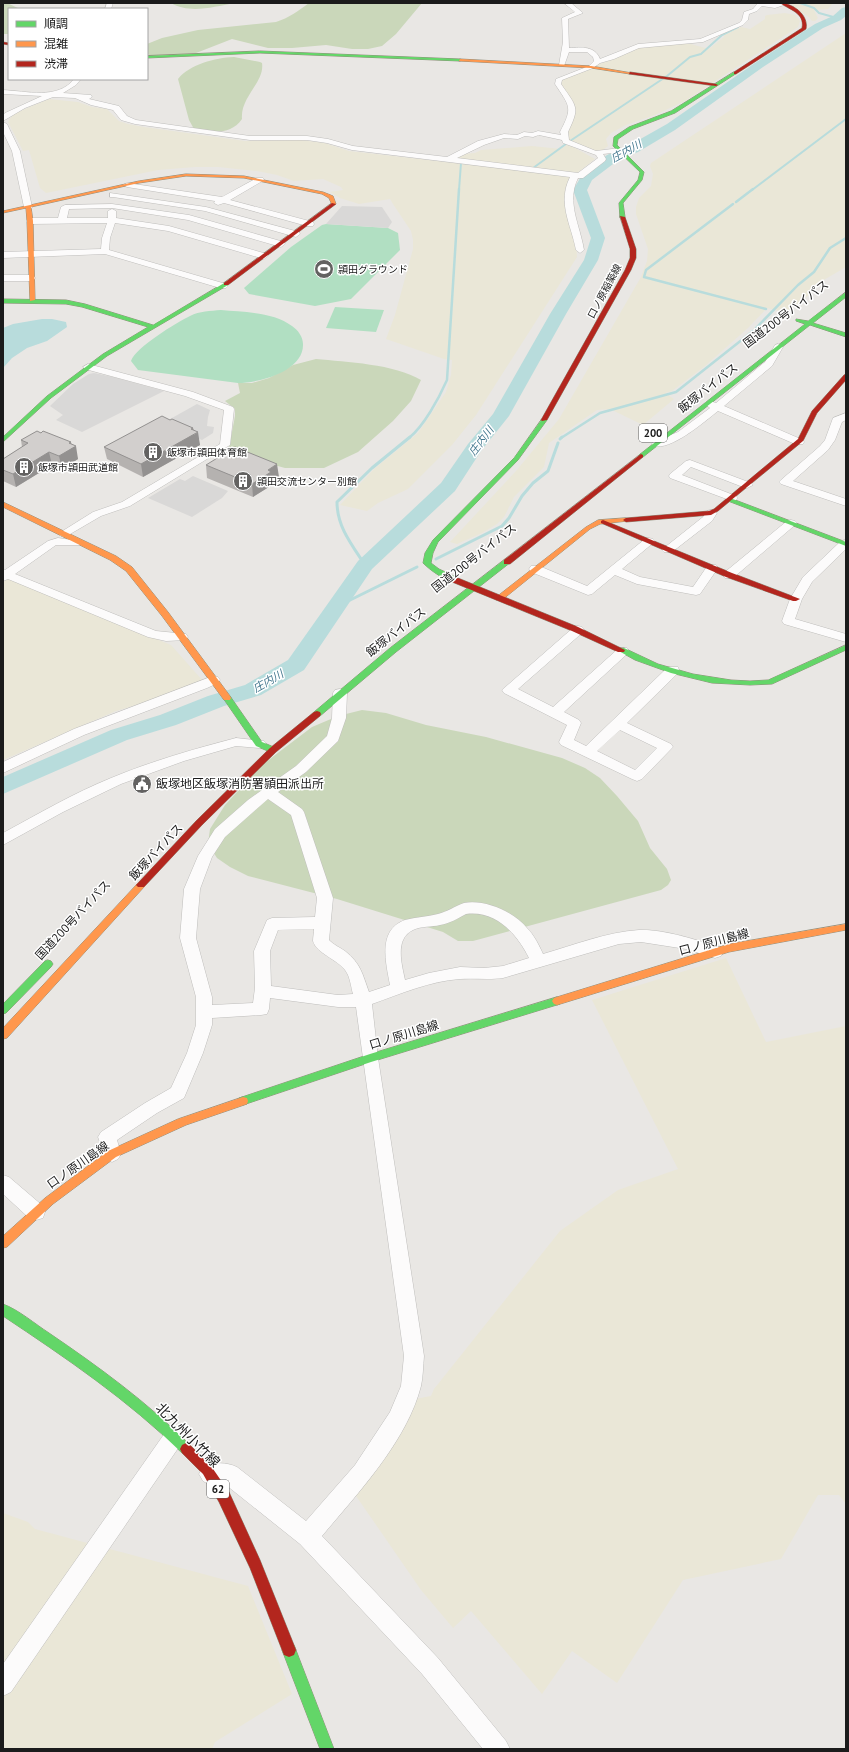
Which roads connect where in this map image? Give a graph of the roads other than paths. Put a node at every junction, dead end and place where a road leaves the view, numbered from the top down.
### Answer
1 (567, 3) edge
2 (760, 3) edge
3 (785, 3) edge
4 (566, 50) junction
5 (148, 57) edge
6 (595, 64) junction
7 (562, 65) junction
8 (77, 80) edge
9 (716, 85) junction
10 (3, 92) edge
11 (54, 95) junction
12 (78, 97) junction
13 (90, 98) dead end
14 (6, 113) edge
15 (571, 117) junction
16 (3, 119) edge
17 (562, 121) dead end
18 (3, 124) edge
19 (550, 127) dead end
20 (538, 133) junction
21 (564, 138) junction
22 (620, 150) junction
23 (599, 154) junction
24 (448, 160) junction
25 (574, 175) junction
26 (156, 179) junction
27 (260, 180) junction
28 (186, 184) dead end
29 (127, 185) junction
30 (222, 190) dead end
31 (113, 191) junction
32 (237, 193) junction
33 (223, 200) junction
34 (112, 206) junction
35 (28, 207) junction
36 (206, 209) junction
37 (3, 212) edge
38 (189, 218) junction
39 (62, 220) junction
40 (112, 220) junction
41 (30, 221) junction
42 (310, 224) junction
43 (169, 229) junction
44 (296, 234) junction
45 (281, 244) junction
46 (580, 250) dead end
47 (105, 251) junction
48 (30, 254) junction
49 (3, 255) edge
50 (264, 256) junction
51 (3, 278) edge
52 (32, 278) junction
53 (846, 283) edge
54 (223, 286) junction
55 (846, 294) edge
56 (32, 300) junction
57 (3, 301) edge
58 (798, 320) junction
59 (808, 323) junction
60 (154, 327) junction
61 (788, 327) dead end
62 (846, 335) edge
63 (778, 346) junction
64 (88, 367) junction
65 (846, 376) edge
66 (707, 403) junction
67 (717, 407) junction
68 (846, 416) edge
69 (3, 440) edge
70 (799, 442) junction
71 (655, 445) junction
72 (747, 485) junction
73 (731, 499) junction
74 (846, 503) edge
75 (3, 504) edge
76 (711, 513) junction
77 (600, 521) junction
78 (791, 523) junction
79 (65, 534) junction
80 (649, 541) junction
81 (80, 542) junction
82 (846, 543) edge
83 (668, 550) junction
84 (712, 568) junction
85 (535, 569) junction
86 (614, 570) junction
87 (4, 575) edge
88 (730, 575) junction
89 (474, 588) junction
90 (498, 598) junction
91 (796, 599) junction
92 (578, 630) junction
93 (182, 637) junction
94 (846, 637) edge
95 (846, 646) edge
96 (624, 651) junction
97 (673, 670) junction
98 (215, 681) junction
99 (340, 693) junction
100 (555, 713) junction
101 (618, 724) junction
102 (262, 741) junction
103 (273, 750) junction
104 (588, 752) junction
105 (248, 755) dead end
106 (3, 768) edge
107 (267, 792) junction
108 (3, 840) edge
109 (322, 923) junction
110 (846, 927) edge
111 (715, 952) junction
112 (53, 959) dead end
113 (539, 962) junction
114 (399, 988) junction
115 (263, 991) junction
116 (363, 1000) junction
117 (3, 1010) edge
118 (204, 1012) junction
119 (3, 1035) edge
120 (370, 1058) junction
121 (112, 1154) junction
122 (3, 1183) edge
123 (36, 1212) junction
124 (3, 1243) edge
125 (3, 1309) edge
126 (174, 1438) junction
127 (210, 1474) junction
128 (308, 1536) junction
129 (3, 1684) edge
130 (327, 1749) edge
131 (498, 1749) edge

1 - 4 street
2 - 3 street
2 - 6 street
3 - 9 main road
4 - 6 street
4 - 7 street
5 - 7 main road
6 - 7 main road
6 - 9 main road
6 - 15 street
8 - 11 street
9 - 22 main road
10 - 11 street
11 - 12 street
11 - 14 street
12 - 13 street
12 - 24 street
14 - 16 street
15 - 17 street
15 - 21 street
18 - 35 street
19 - 20 street
20 - 21 street
20 - 24 street
21 - 23 street
22 - 23 street
22 - 89 main road, 口ノ原稲築線
23 - 25 street
24 - 25 street
25 - 46 street
26 - 27 main road
26 - 28 street
26 - 29 main road
27 - 32 street
27 - 42 main road
29 - 31 main road
29 - 33 street
30 - 32 street
31 - 34 street
31 - 35 main road
31 - 36 street
32 - 33 street
33 - 36 street
33 - 42 street
34 - 38 street
34 - 39 street
34 - 40 street
35 - 37 main road
35 - 41 main road
36 - 38 street
36 - 44 street
38 - 43 street
38 - 45 street
39 - 40 street
39 - 41 street
40 - 43 street
40 - 47 street
41 - 48 main road
42 - 44 main road
43 - 50 street
44 - 45 main road
45 - 50 main road
47 - 48 street
47 - 54 street
48 - 49 street
48 - 52 main road
50 - 54 main road
51 - 52 street
52 - 56 main road
53 - 58 main road, 国道200号バイパス
54 - 60 main road
55 - 59 main road, 飯塚バイパス / 200
56 - 57 main road
56 - 60 main road
58 - 59 main road
58 - 61 main road, 国道200号バイパス
59 - 62 main road
59 - 63 main road, 飯塚バイパス / 200
60 - 64 main road
63 - 66 main road, 飯塚バイパス / 200
63 - 67 street
64 - 69 main road
64 - 79 street
65 - 70 main road
66 - 67 street
66 - 71 main road, 飯塚バイパス / 200
67 - 70 street
67 - 71 street
68 - 74 street
70 - 72 main road
71 - 89 main road, 飯塚バイパス / 200
72 - 73 main road
72 - 73 street
73 - 76 main road
73 - 78 main road
75 - 79 main road
76 - 77 main road
76 - 83 street
77 - 80 main road
77 - 85 main road
78 - 82 main road
78 - 88 street
79 - 81 main road
80 - 83 main road
80 - 86 street
81 - 87 street
81 - 93 main road
82 - 91 street
83 - 84 main road
84 - 86 street
84 - 88 main road
85 - 86 street
85 - 90 main road
87 - 93 street
88 - 91 main road
89 - 90 main road
89 - 99 main road, 飯塚バイパス / 200
90 - 92 main road
91 - 94 street
92 - 96 main road
92 - 100 street
93 - 98 main road
94 - 95 street
95 - 97 main road
96 - 97 main road
96 - 100 street
97 - 101 street
98 - 102 main road
98 - 106 street
99 - 103 main road, 飯塚バイパス / 200
99 - 107 street
100 - 104 street
101 - 104 street
101 - 104 street
102 - 103 main road
102 - 105 main road
102 - 108 street
103 - 119 main road, 飯塚バイパス / 200
107 - 109 street
107 - 118 street
109 - 115 street
109 - 116 street
110 - 111 main road, 口ノ原川島線
111 - 113 street
111 - 120 main road, 口ノ原川島線
112 - 117 main road, 国道200号バイパス
113 - 114 street
113 - 114 street
114 - 116 street
115 - 116 street
115 - 118 street
116 - 120 street
118 - 121 street
120 - 121 main road, 口ノ原川島線
120 - 128 street
121 - 123 main road, 口ノ原川島線
122 - 123 street
123 - 124 main road, 口ノ原川島線
125 - 126 main road, 北九州小竹線 / 62
126 - 127 main road, 北九州小竹線 / 62
126 - 129 street
127 - 128 street
127 - 130 main road, 北九州小竹線 / 62
128 - 131 street

